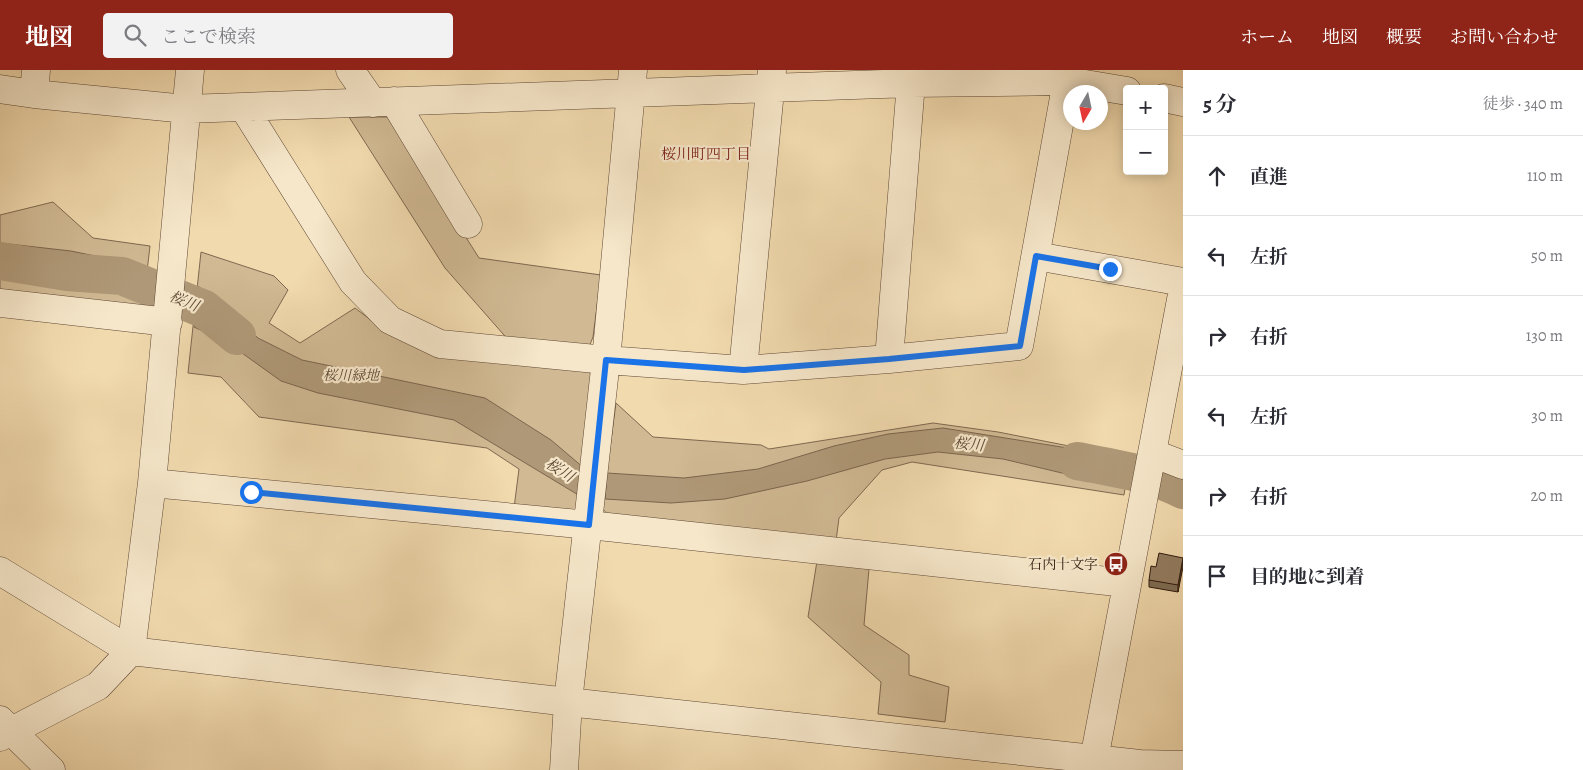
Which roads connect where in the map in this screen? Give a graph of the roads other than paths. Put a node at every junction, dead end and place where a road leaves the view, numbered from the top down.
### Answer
1 (190, 70) edge
2 (350, 70) edge
3 (1067, 75) edge
4 (912, 76) edge
5 (771, 79) edge
6 (35, 82) edge
7 (631, 82) edge
8 (0, 88) edge
9 (1123, 91) edge
10 (1168, 99) edge
11 (384, 102) junction
12 (1183, 102) edge
13 (244, 108) junction
14 (186, 109) junction
15 (468, 224) dead end
16 (1036, 256) junction
17 (1183, 282) edge
18 (1183, 289) edge
19 (0, 303) edge
20 (168, 319) junction
21 (889, 359) junction
22 (606, 360) junction
23 (744, 370) junction
24 (1150, 459) junction
25 (1183, 465) edge
26 (152, 483) junction
27 (590, 512) junction
28 (0, 571) edge
29 (1126, 583) junction
30 (131, 651) junction
31 (568, 702) junction
32 (4, 730) edge
33 (1093, 764) edge
34 (1183, 765) edge
35 (51, 770) edge
36 (564, 770) edge

1 - 14 street
2 - 11 street
3 - 4 street
3 - 9 street
3 - 16 street
4 - 5 street
4 - 21 street
5 - 7 street
5 - 23 street
6 - 8 street
6 - 14 street
7 - 11 street
7 - 22 street
10 - 12 street
11 - 13 street
11 - 15 street
13 - 14 street
13 - 22 street
14 - 20 street
16 - 17 street
16 - 21 street
18 - 24 street
19 - 20 street
20 - 26 street
21 - 23 street
22 - 23 street
22 - 27 street
24 - 25 street
24 - 29 street
26 - 27 street
26 - 30 street
27 - 29 street
27 - 31 street
28 - 30 street
29 - 33 street
30 - 31 street
30 - 32 street
31 - 33 street
31 - 36 street
32 - 35 street
33 - 34 street

